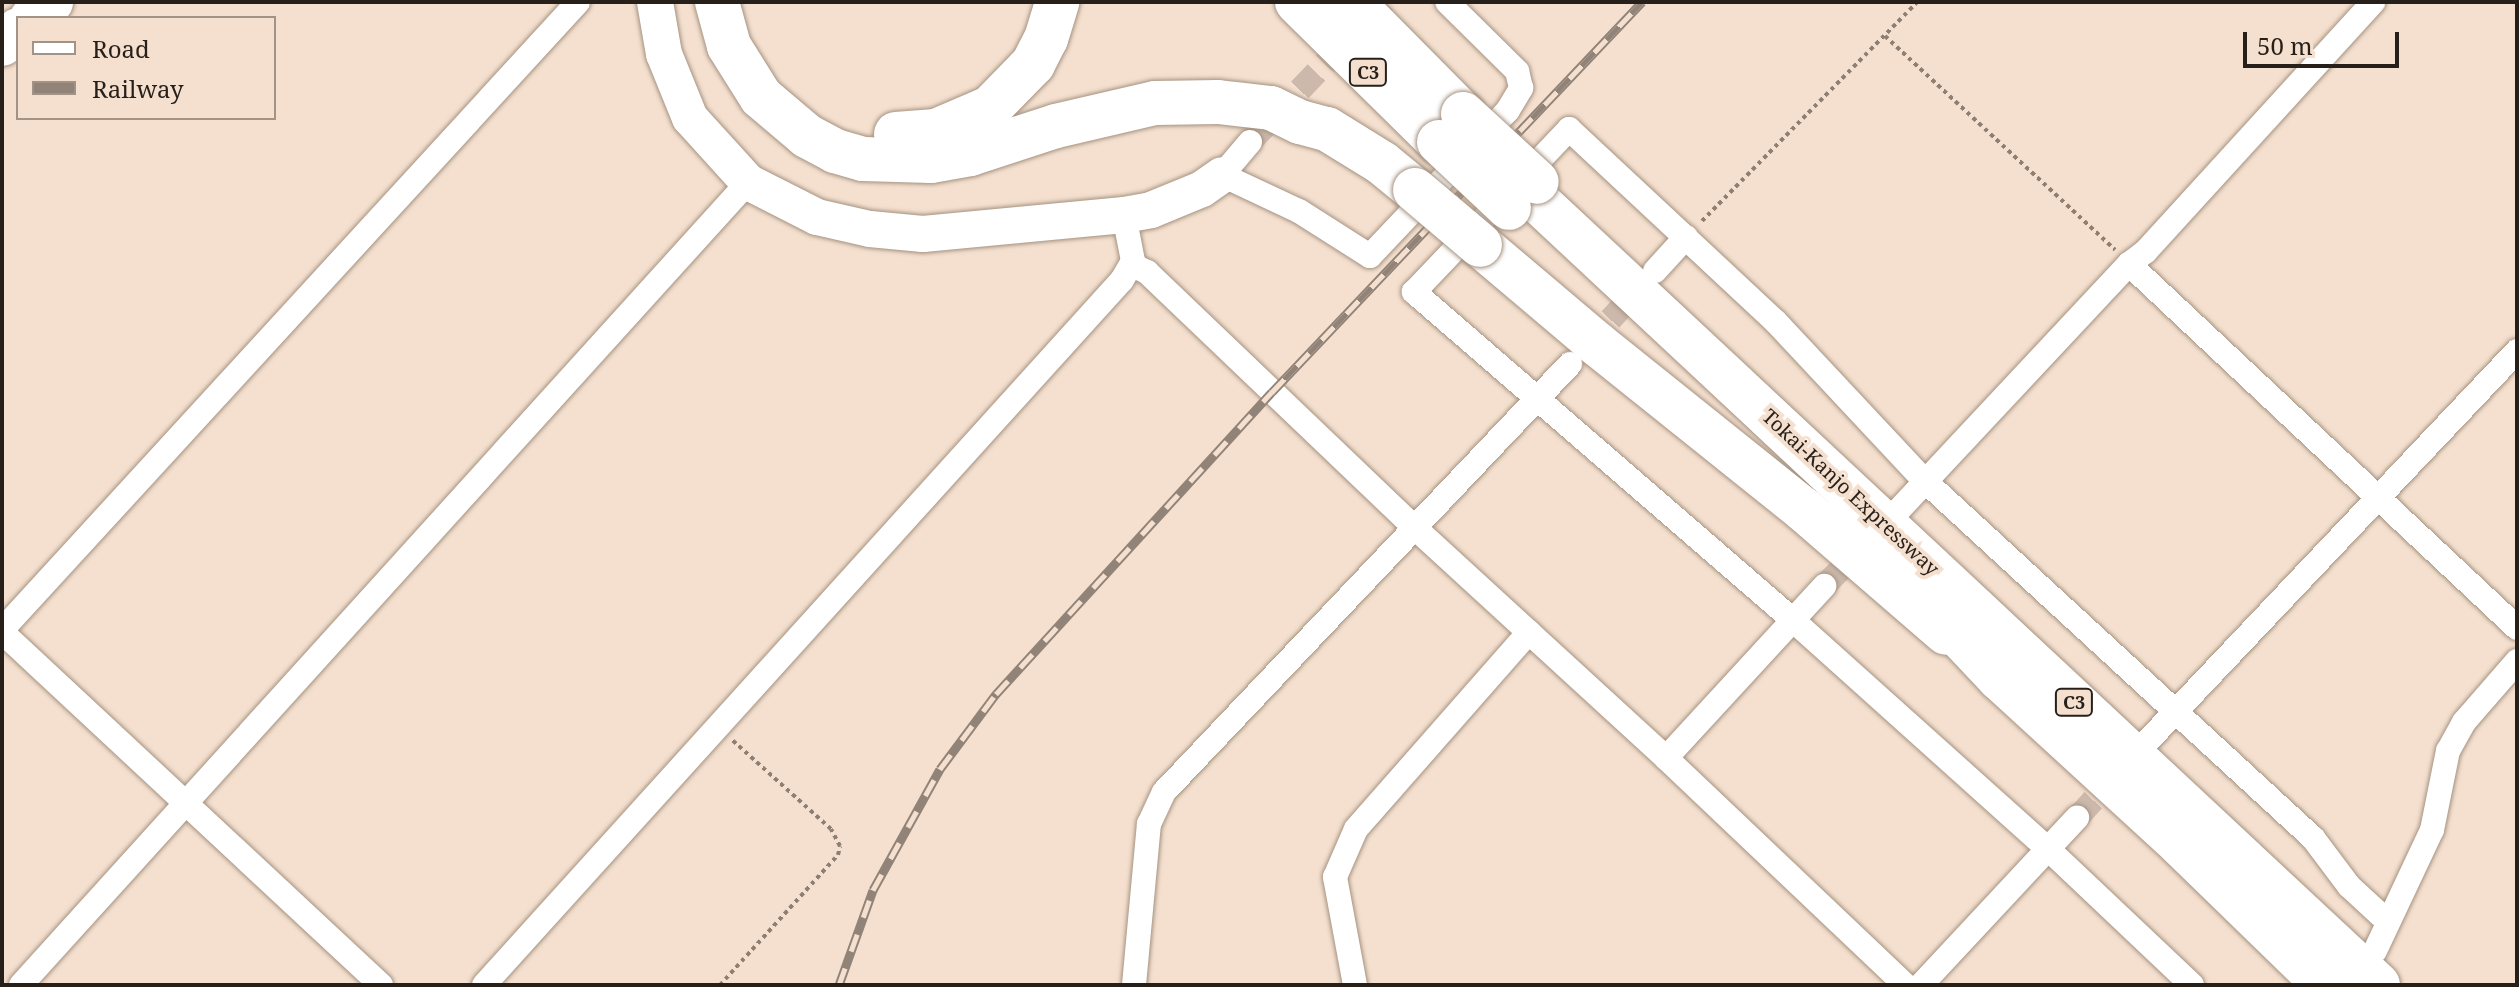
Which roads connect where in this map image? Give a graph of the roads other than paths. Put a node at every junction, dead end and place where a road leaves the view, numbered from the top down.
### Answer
1 (14, 2) edge
2 (51, 2) edge
3 (578, 2) edge
4 (655, 2) edge
5 (717, 2) edge
6 (745, 2) edge
7 (1057, 2) edge
8 (1297, 2) edge
9 (1320, 2) edge
10 (1352, 2) edge
11 (1447, 2) edge
12 (2373, 2) edge
13 (2, 13) edge
14 (34, 16) edge
15 (1453, 128) junction
16 (1250, 142) tunnel mouth
17 (1222, 175) junction
18 (748, 182) junction
19 (1525, 195) junction
20 (1124, 215) junction
21 (1686, 237) junction
22 (2129, 264) junction
23 (1132, 265) junction
24 (1655, 271) tunnel mouth
25 (2517, 351) edge
26 (1570, 364) tunnel mouth
27 (1537, 399) junction
28 (1925, 481) junction
29 (2380, 498) junction
30 (1895, 514) dead end
31 (1414, 527) junction
32 (1824, 586) tunnel mouth
33 (1794, 621) junction
34 (2517, 628) edge
35 (2, 631) edge
36 (1529, 632) junction
37 (2517, 661) edge
38 (2000, 679) junction
39 (2175, 712) junction
40 (2143, 746) dead end
41 (1666, 758) junction
42 (184, 803) junction
43 (2077, 818) tunnel mouth
44 (2049, 850) junction
45 (2388, 922) junction
46 (2376, 968) edge
47 (21, 985) edge
48 (381, 985) edge
49 (484, 985) edge
50 (1134, 985) edge
51 (1355, 985) edge
52 (1905, 985) edge
53 (1921, 985) edge
54 (2192, 985) edge
55 (2325, 985) edge

1 - 13 highway
2 - 14 highway
3 - 35 street
4 - 18 street
5 - 38 highway, bridge
6 - 7 highway
8 - 15 highway, Tokai-Kanjo Expressway / C3
9 - 15 highway, Tokai-Kanjo Expressway / C3
10 - 15 highway
11 - 17 street
12 - 22 street
15 - 19 highway, Tokai-Kanjo Expressway / C3
16 - 17 street
17 - 20 street
18 - 20 street
18 - 42 street
19 - 38 highway, Tokai-Kanjo Expressway / C3
19 - 46 highway, Tokai-Kanjo Expressway / C3
20 - 23 street
21 - 24 street
21 - 27 street
21 - 28 street
22 - 28 street
22 - 29 street
23 - 31 street
23 - 49 street
25 - 29 street
26 - 27 street
27 - 31 street
27 - 33 street
28 - 30 street
28 - 39 street
29 - 34 street
29 - 39 street
31 - 36 street
31 - 50 street
32 - 33 street
33 - 41 street
33 - 44 street
35 - 42 street
36 - 41 street
36 - 51 street
37 - 45 street
38 - 55 highway, Tokai-Kanjo Expressway / C3
39 - 40 street
39 - 45 street
41 - 52 street
42 - 47 street
42 - 48 street
43 - 44 street
44 - 53 street
44 - 54 street
45 - 46 street

